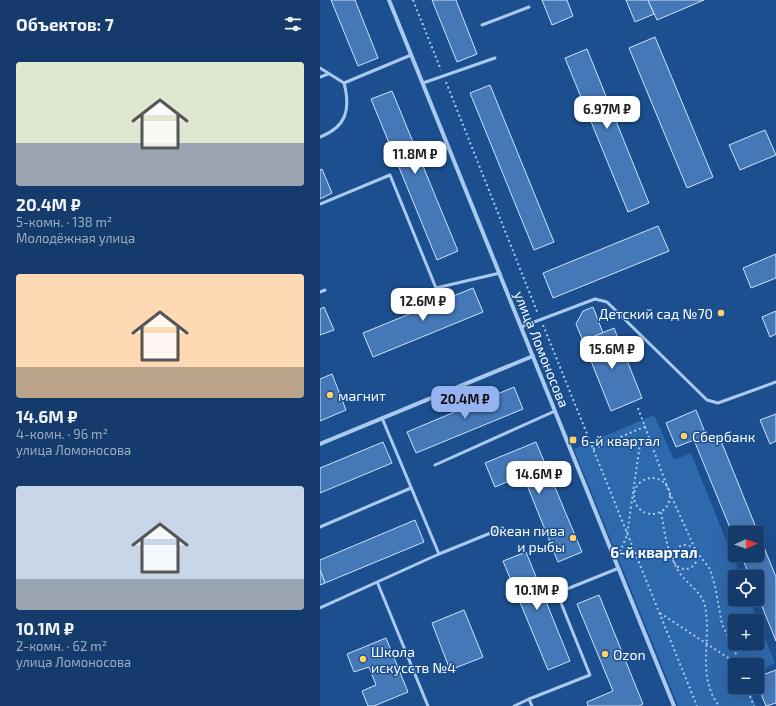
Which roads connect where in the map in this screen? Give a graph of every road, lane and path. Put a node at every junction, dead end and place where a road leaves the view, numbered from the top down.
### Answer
1 (389, 0) edge
2 (413, 0) edge
3 (529, 7) dead end
4 (482, 25) dead end
5 (411, 55) junction
6 (495, 58) dead end
7 (320, 68) edge
8 (328, 74) junction
9 (444, 76) junction
10 (320, 77) edge
11 (423, 83) junction
12 (344, 84) junction
13 (320, 137) edge
14 (320, 204) edge
15 (500, 273) junction
16 (325, 290) dead end
17 (320, 292) edge
18 (540, 319) junction
19 (521, 327) junction
20 (533, 356) junction
21 (776, 382) edge
22 (638, 408) dead end
23 (555, 411) junction
24 (382, 418) junction
25 (646, 426) junction
26 (650, 438) junction
27 (320, 444) edge
28 (593, 449) junction
29 (435, 465) dead end
30 (411, 488) junction
31 (668, 489) junction
32 (634, 490) junction
33 (661, 512) junction
34 (320, 527) edge
35 (503, 528) dead end
36 (627, 535) junction
37 (696, 551) junction
38 (439, 554) junction
39 (616, 561) junction
40 (619, 568) junction
41 (378, 584) junction
42 (320, 608) edge
43 (658, 612) junction
44 (707, 644) junction
45 (729, 658) edge
46 (737, 658) edge
47 (749, 694) edge
48 (529, 699) junction
49 (428, 706) edge
50 (514, 706) edge
51 (532, 706) edge
52 (674, 706) edge
53 (697, 706) edge
54 (719, 706) edge
55 (754, 706) edge

1 - 5 street, улица Ломоносова
2 - 9 path
3 - 4 lane
5 - 11 street, улица Ломоносова
5 - 12 lane
6 - 9 lane
7 - 8 lane
8 - 10 lane
8 - 12 lane
9 - 11 lane
9 - 18 path
11 - 15 street, улица Ломоносова
12 - 13 lane
14 - 15 lane
15 - 19 street, улица Ломоносова
16 - 17 lane
18 - 19 lane
18 - 21 lane
18 - 28 path
19 - 20 street, улица Ломоносова
20 - 23 street, улица Ломоносова
20 - 24 street
22 - 25 path
23 - 29 lane
23 - 39 street, улица Ломоносова
24 - 27 street
24 - 30 lane
25 - 26 path
25 - 28 path
26 - 31 path
26 - 32 path
28 - 36 path
30 - 34 lane
30 - 38 lane
31 - 32 path
31 - 33 path
31 - 37 path
32 - 33 path
32 - 36 path
33 - 44 path
35 - 38 lane
36 - 39 path
36 - 43 path
37 - 37 path
37 - 46 path
38 - 41 lane
39 - 40 street, улица Ломоносова
40 - 48 lane
40 - 52 street, улица Ломоносова
41 - 42 lane
41 - 49 lane
43 - 44 path
43 - 53 path
44 - 45 path
44 - 54 path
47 - 55 path
48 - 50 lane
48 - 51 lane

